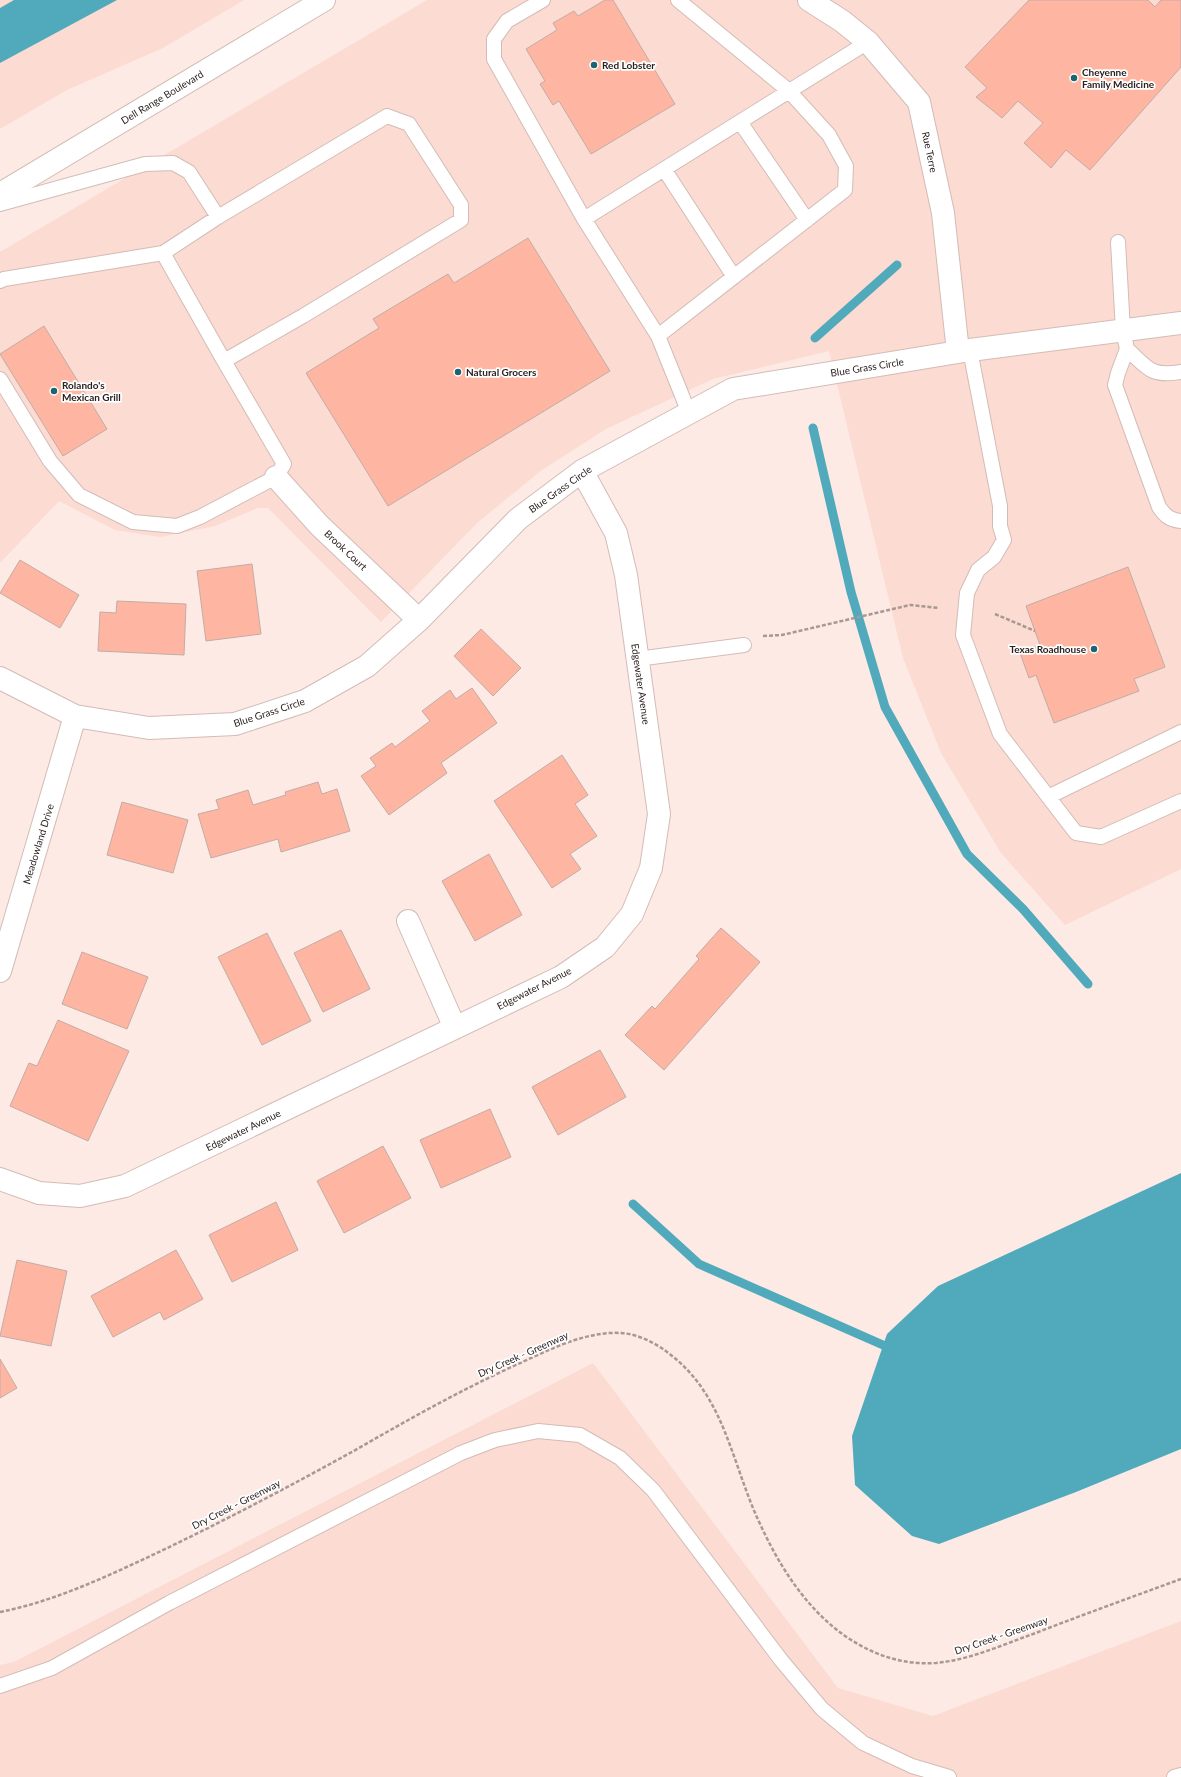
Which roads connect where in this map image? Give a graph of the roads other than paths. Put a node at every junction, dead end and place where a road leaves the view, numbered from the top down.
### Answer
1 (324, 0) edge
2 (543, 0) edge
3 (678, 0) edge
4 (809, 0) edge
5 (868, 42) junction
6 (789, 91) junction
7 (740, 122) junction
8 (664, 169) junction
9 (0, 194) edge
10 (0, 204) edge
11 (218, 217) junction
12 (584, 219) junction
13 (807, 220) junction
14 (1118, 242) dead end
15 (163, 253) junction
16 (734, 277) junction
17 (0, 281) edge
18 (1181, 322) edge
19 (658, 336) junction
20 (1125, 339) junction
21 (964, 351) junction
22 (224, 361) junction
23 (1181, 372) edge
24 (0, 379) edge
25 (689, 413) junction
26 (582, 471) junction
27 (276, 477) junction
28 (1181, 521) edge
29 (419, 620) junction
30 (744, 645) dead end
31 (637, 659) junction
32 (0, 678) edge
33 (76, 716) junction
34 (1181, 732) edge
35 (1048, 796) junction
36 (1181, 801) edge
37 (408, 921) dead end
38 (0, 971) edge
39 (455, 1028) junction
40 (0, 1179) edge
41 (0, 1686) edge
42 (1181, 1775) edge
43 (949, 1777) edge
44 (1174, 1777) edge

1 - 9 street, Dell Range Boulevard
2 - 12 lane
3 - 6 lane
4 - 5 street, Rue Terre
5 - 6 lane
5 - 21 street, Rue Terre
6 - 7 lane
6 - 13 lane
7 - 8 lane
7 - 13 lane
8 - 12 lane
8 - 16 lane
10 - 11 lane
11 - 15 lane
11 - 22 lane
12 - 19 lane
13 - 16 lane
14 - 20 lane
15 - 17 lane
15 - 22 lane
16 - 19 lane
18 - 20 street, Blue Grass Circle
19 - 25 lane
20 - 21 street, Blue Grass Circle
20 - 23 lane
20 - 28 lane
21 - 25 street, Blue Grass Circle
21 - 35 lane
22 - 27 lane
24 - 27 lane
25 - 26 street, Blue Grass Circle
26 - 29 street, Blue Grass Circle
26 - 31 street, Edgewater Avenue
27 - 29 street, Brook Court
29 - 33 street, Blue Grass Circle
30 - 31 lane
31 - 39 street, Edgewater Avenue
32 - 33 street, Blue Grass Circle
33 - 38 street, Meadowland Drive
34 - 35 lane
35 - 36 lane
37 - 39 street
39 - 40 street, Edgewater Avenue
41 - 43 lane
42 - 44 lane

